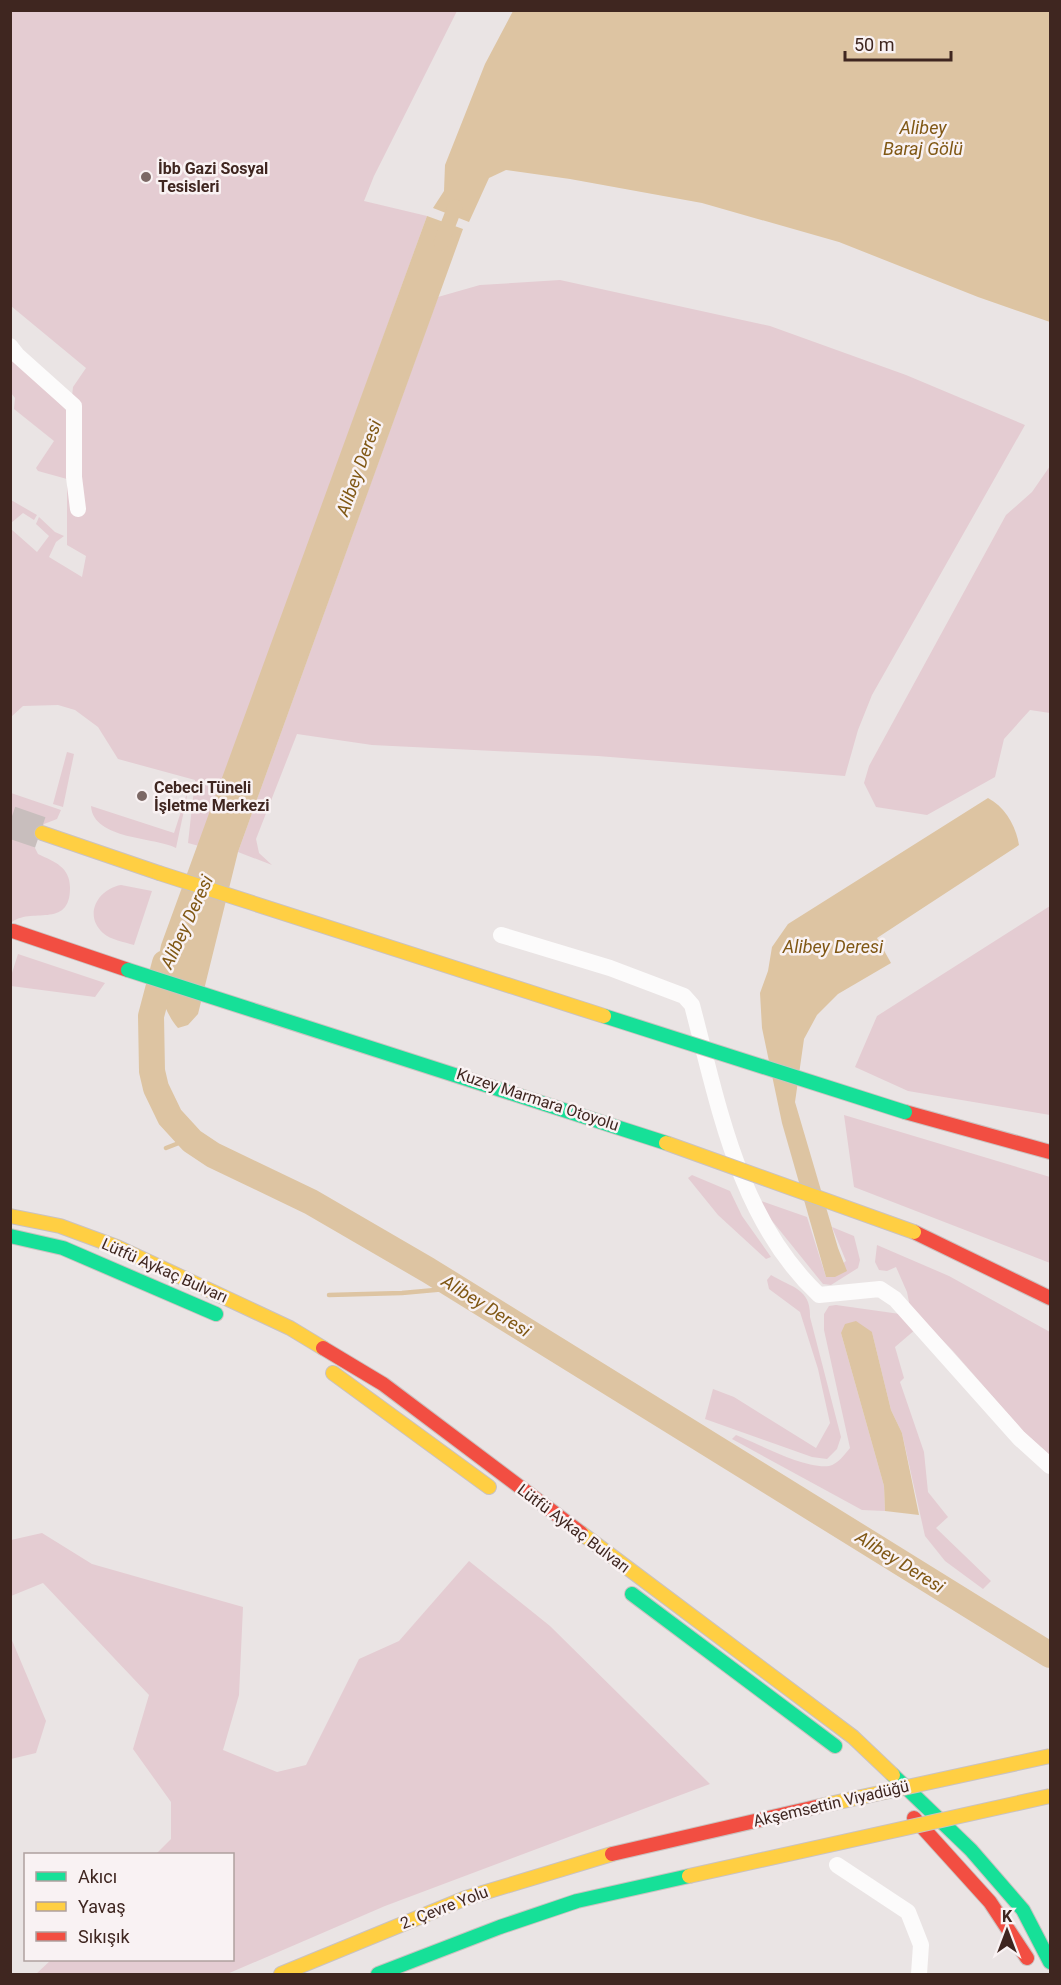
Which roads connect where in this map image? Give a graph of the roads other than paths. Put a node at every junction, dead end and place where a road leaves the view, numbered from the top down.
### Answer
1 (10, 346) edge
2 (78, 509) dead end
3 (42, 833) tunnel mouth
4 (13, 931) dead end
5 (501, 935) dead end
6 (1050, 1152) edge
7 (10, 1216) edge
8 (10, 1236) edge
9 (1050, 1298) edge
10 (225, 1318) dead end
11 (323, 1367) dead end
12 (1050, 1467) edge
13 (496, 1492) dead end
14 (620, 1585) dead end
15 (844, 1753) dead end
16 (1050, 1756) edge
17 (877, 1783) dead end
18 (1050, 1796) edge
19 (612, 1854) joint
20 (837, 1865) dead end
21 (1050, 1962) edge
22 (1032, 1967) dead end
23 (281, 1974) edge
24 (378, 1974) edge
25 (919, 1974) edge

1 - 2 street
3 - 6 main road, bridge
4 - 9 main road, Kuzey Marmara Otoyolu, bridge
5 - 12 street
7 - 21 main road, Lütfü Aykaç Bulvarı
8 - 10 main road, Lütfü Aykaç Bulvarı
11 - 13 main road, Lütfü Aykaç Bulvarı
14 - 15 main road, Lütfü Aykaç Bulvarı
16 - 19 main road, Akşemsettin Viyadüğü, bridge
17 - 22 main road
18 - 24 main road, bridge
19 - 23 main road, 2. Çevre Yolu
20 - 25 street

